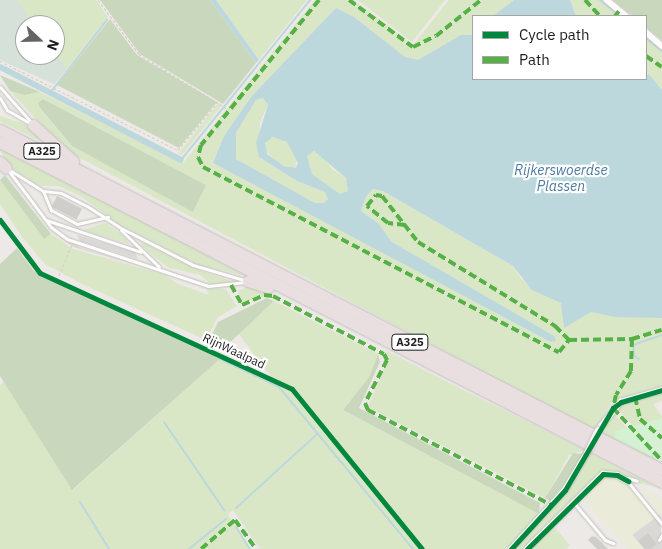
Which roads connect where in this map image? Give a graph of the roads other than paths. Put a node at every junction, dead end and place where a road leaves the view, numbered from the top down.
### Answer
1 (606, 0) edge
2 (625, 15) edge
3 (647, 33) edge
4 (662, 46) edge
5 (0, 87) edge
6 (0, 98) edge
7 (33, 125) junction
8 (0, 130) edge
9 (0, 142) edge
10 (3, 165) edge
11 (84, 173) junction
12 (43, 191) junction
13 (108, 217) junction
14 (46, 220) junction
15 (119, 227) junction
16 (142, 252) junction
17 (161, 269) junction
18 (248, 281) junction
19 (288, 290) junction
20 (662, 390) edge
21 (580, 435) junction
22 (662, 470) edge
23 (626, 479) junction
24 (636, 481) dead end
25 (662, 482) edge
26 (574, 502) junction
27 (662, 524) edge
28 (662, 535) edge
29 (659, 540) dead end
30 (613, 543) dead end
31 (511, 549) edge
32 (527, 549) edge

1 - 2 street
3 - 4 street
5 - 7 lane
6 - 7 lane
7 - 11 highway
8 - 11 highway, A325
9 - 19 highway, A325
10 - 12 lane
10 - 14 lane
11 - 21 highway, A325
12 - 13 lane
12 - 13 lane
13 - 15 lane
14 - 16 lane
14 - 17 lane
15 - 16 lane
15 - 18 lane
16 - 17 lane
17 - 18 lane
18 - 19 highway
19 - 21 highway, A325
20 - 31 street, bridge
21 - 22 highway, A325
21 - 25 highway, A325
23 - 24 lane
23 - 26 street
23 - 27 lane
26 - 30 lane
26 - 32 street
28 - 29 lane

